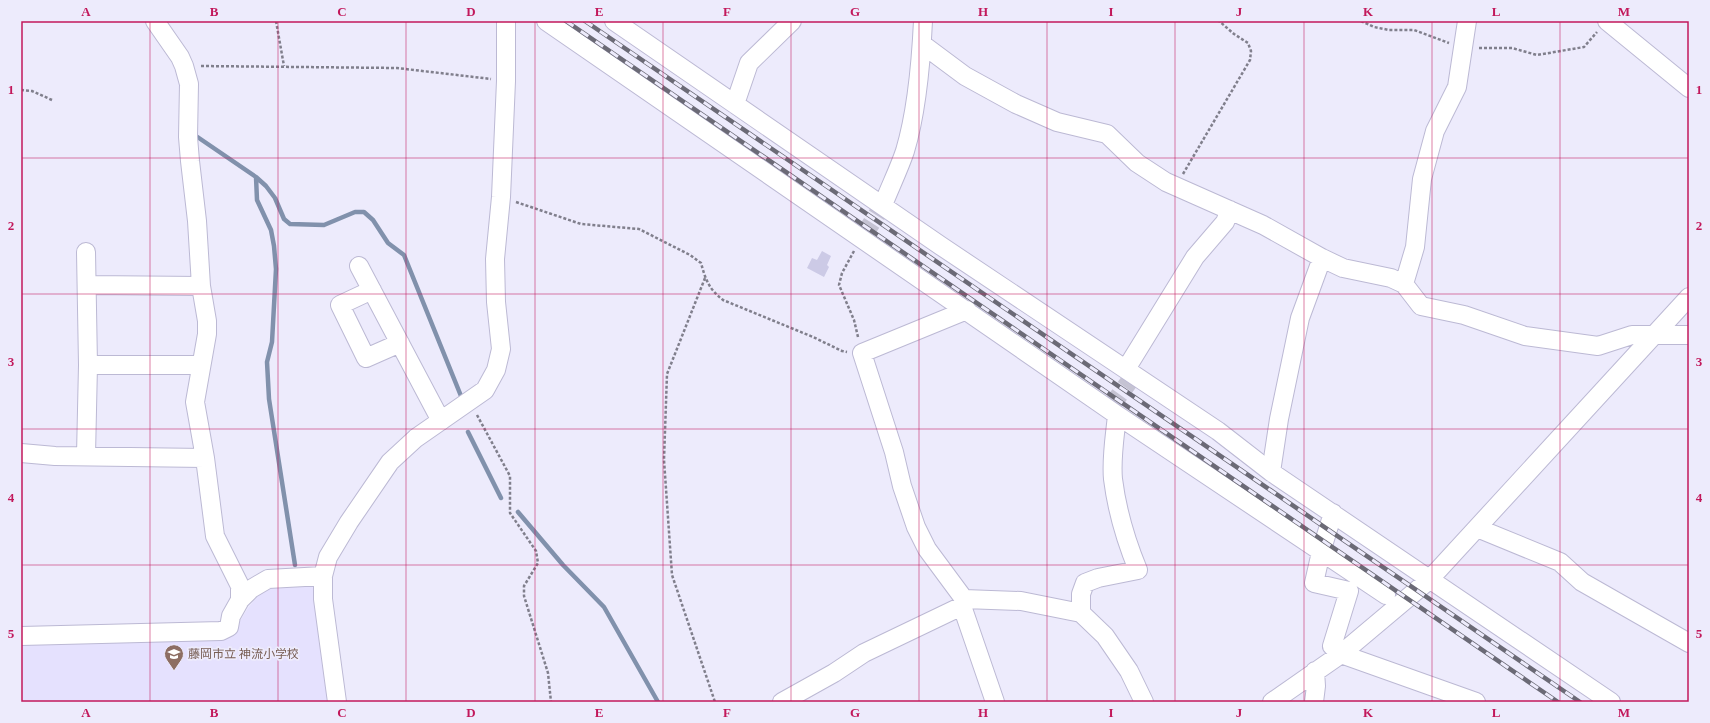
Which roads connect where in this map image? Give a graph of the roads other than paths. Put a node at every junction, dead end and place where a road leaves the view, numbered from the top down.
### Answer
1 (155, 21) edge
2 (506, 21) edge
3 (546, 21) edge
4 (614, 21) edge
5 (792, 21) edge
6 (923, 21) edge
7 (1467, 21) edge
8 (1602, 26) edge
9 (922, 44) junction
10 (1689, 88) edge
11 (734, 104) junction
12 (882, 205) junction
13 (1230, 210) junction
14 (86, 252) dead end
15 (1322, 258) junction
16 (359, 266) dead end
17 (1404, 284) junction
18 (87, 286) junction
19 (201, 286) junction
20 (372, 290) junction
21 (1689, 297) edge
22 (967, 310) junction
23 (1653, 335) junction
24 (1689, 335) edge
25 (400, 343) junction
26 (88, 365) junction
27 (201, 365) junction
28 (1126, 369) junction
29 (1118, 415) junction
30 (441, 421) junction
31 (21, 453) edge
32 (86, 455) junction
33 (204, 458) junction
34 (1271, 472) junction
35 (1333, 513) junction
36 (1477, 528) junction
37 (1321, 552) junction
38 (323, 576) junction
39 (1429, 580) junction
40 (1386, 595) dead end
41 (240, 600) junction
42 (963, 602) junction
43 (1081, 613) junction
44 (21, 636) edge
45 (1689, 643) edge
46 (1341, 654) junction
47 (1315, 671) junction
48 (337, 702) edge
49 (782, 702) edge
50 (995, 702) edge
51 (1144, 702) edge
52 (1272, 702) edge
53 (1314, 702) edge
54 (1476, 702) edge
55 (1611, 702) edge

1 - 19 street
2 - 30 street
3 - 22 street
4 - 11 street
5 - 11 street
6 - 9 street
7 - 17 street
8 - 10 street
9 - 12 street
9 - 13 street
11 - 12 street
12 - 28 street
13 - 15 street
13 - 28 street
14 - 18 street
15 - 17 street
15 - 34 street
16 - 20 street
17 - 23 street
18 - 19 street
18 - 26 street
19 - 27 street
20 - 25 street
20 - 25 street
21 - 23 street
22 - 29 street
22 - 42 street
23 - 24 street
23 - 36 street
25 - 30 street
26 - 27 street
26 - 32 street
27 - 33 street
28 - 34 street
29 - 37 street
29 - 43 street
30 - 38 street
31 - 32 street
32 - 33 street
33 - 41 street
34 - 35 street
35 - 37 street
35 - 39 street
36 - 39 street
36 - 45 street
37 - 40 street
37 - 46 street
38 - 41 street
38 - 48 street
39 - 46 street
39 - 55 street
41 - 44 street
42 - 43 street
42 - 49 street
42 - 50 street
43 - 51 street
46 - 47 street
46 - 54 street
47 - 52 street
47 - 53 street

